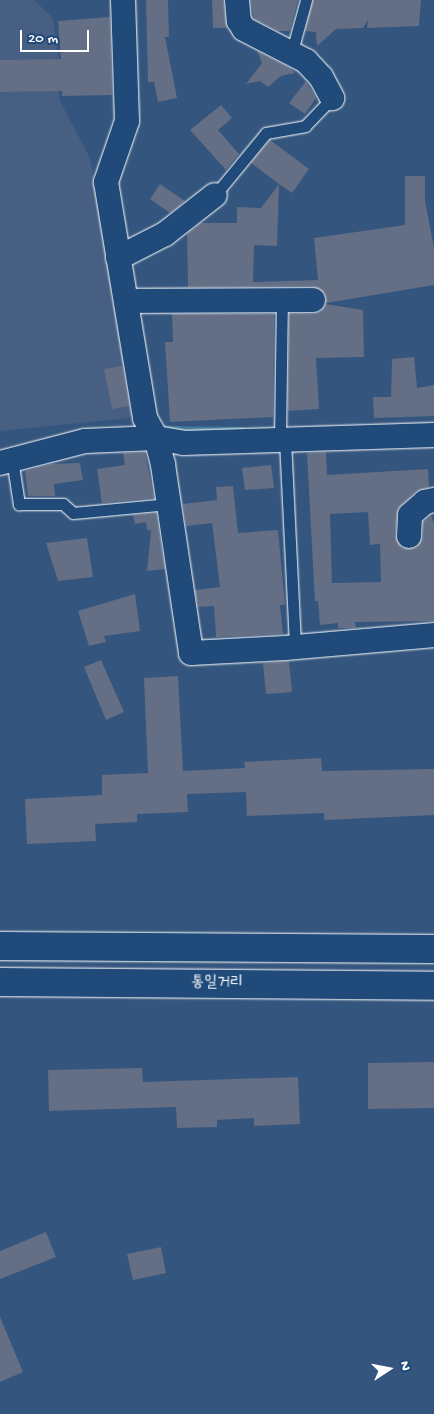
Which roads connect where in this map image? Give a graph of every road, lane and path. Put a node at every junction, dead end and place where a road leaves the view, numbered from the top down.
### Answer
1 (123, 0) edge
2 (237, 0) edge
3 (306, 0) edge
4 (292, 51) junction
5 (332, 98) joint
6 (215, 195) joint
7 (118, 258) junction
8 (313, 300) dead end
9 (126, 301) junction
10 (282, 301) junction
11 (152, 431) junction
12 (281, 434) junction
13 (434, 435) edge
14 (6, 461) edge
15 (434, 500) edge
16 (169, 504) junction
17 (409, 536) dead end
18 (434, 634) edge
19 (295, 647) junction
20 (0, 946) edge
21 (434, 949) edge
22 (0, 982) edge
23 (434, 986) edge

1 - 7 street
2 - 4 street
3 - 4 lane
4 - 5 street
5 - 6 lane
6 - 7 street
7 - 9 street
8 - 10 street
9 - 10 street
9 - 11 street
10 - 12 lane
11 - 12 street
11 - 14 street
11 - 16 street
12 - 13 street
12 - 19 lane
14 - 16 lane
15 - 17 street
16 - 19 street
18 - 19 street
20 - 21 main road
22 - 23 main road, 통일거리

